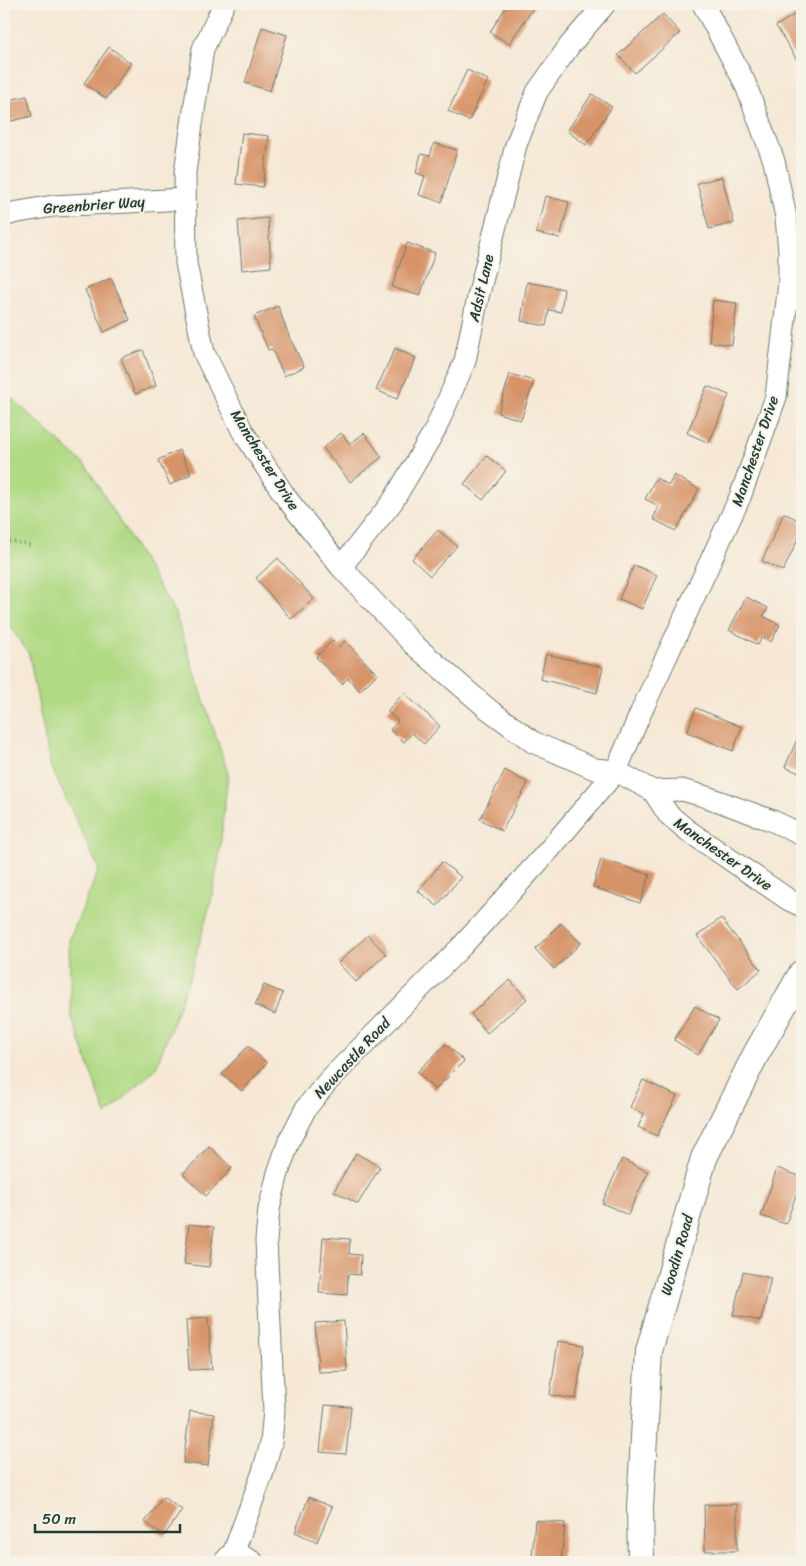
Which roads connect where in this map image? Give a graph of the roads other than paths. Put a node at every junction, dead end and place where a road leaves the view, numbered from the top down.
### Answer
1 (224, 4) edge
2 (605, 4) edge
3 (703, 4) edge
4 (185, 199) junction
5 (4, 216) edge
6 (341, 567) junction
7 (616, 772) junction
8 (653, 791) junction
9 (802, 835) edge
10 (802, 906) edge
11 (802, 973) edge
12 (229, 1557) edge
13 (253, 1562) edge
14 (641, 1562) edge

1 - 4 street, Manchester Drive
2 - 6 street, Adsit Lane
3 - 7 street, Manchester Drive
4 - 5 street, Greenbrier Way
4 - 6 street, Manchester Drive
6 - 7 street, Manchester Drive
7 - 8 street, Manchester Drive
7 - 12 street, Newcastle Road
8 - 9 street, Manchester Drive
8 - 10 street, Manchester Drive
11 - 14 street, Woodin Road
12 - 13 street

